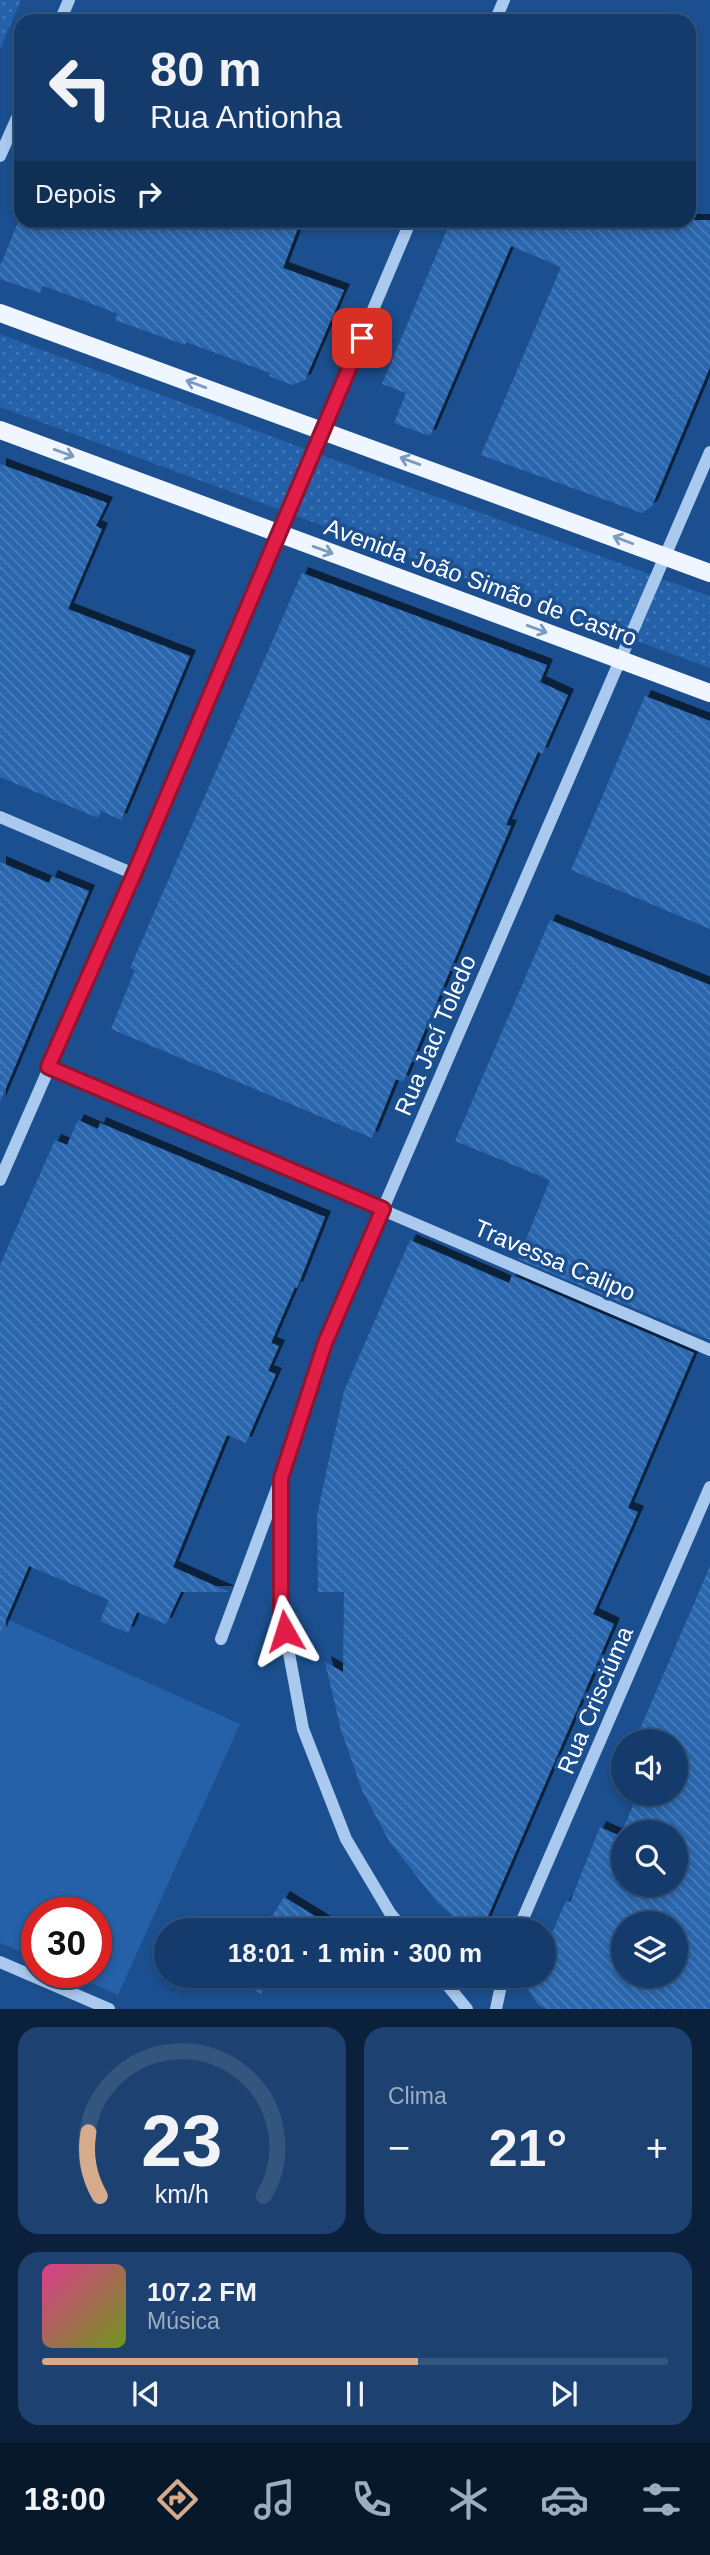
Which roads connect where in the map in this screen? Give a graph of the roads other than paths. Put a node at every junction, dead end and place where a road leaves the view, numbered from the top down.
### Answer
1 (14, 124) edge
2 (0, 156) edge
3 (408, 228) edge
4 (0, 313) edge
5 (0, 430) edge
6 (323, 430) junction
7 (710, 452) edge
8 (278, 533) junction
9 (666, 556) junction
10 (710, 573) edge
11 (621, 660) junction
12 (710, 693) edge
13 (0, 817) edge
14 (134, 874) junction
15 (48, 1067) junction
16 (0, 1180) edge
17 (383, 1209) junction
18 (710, 1350) edge
19 (281, 1478) junction
20 (710, 1487) edge
21 (221, 1639) dead end
22 (394, 1918) edge
23 (523, 1918) edge
24 (0, 1962) edge
25 (450, 1988) edge
26 (500, 1988) edge
27 (109, 2009) edge
28 (467, 2009) edge
29 (496, 2009) edge

1 - 2 street
3 - 6 street
6 -> 4 main road
5 -> 8 main road, Avenida João Simão de Castro
6 - 8 street
9 -> 6 main road
7 - 9 street, Rua Jací Toledo
8 -> 11 main road, Avenida João Simão de Castro
8 - 14 street
9 - 10 main road
9 - 11 street, Rua Jací Toledo
11 - 12 main road, Avenida João Simão de Castro
11 - 17 street, Rua Jací Toledo
13 - 14 street
14 - 15 street
15 - 16 street
15 - 17 street, Travessa Calipo
17 - 18 street, Travessa Calipo
17 - 19 street, Rua Jací Toledo
19 - 21 street
19 - 22 street, Rua Jací Toledo
20 - 23 street, Rua Crisciúma
24 - 27 street
25 - 28 street
26 - 29 street

